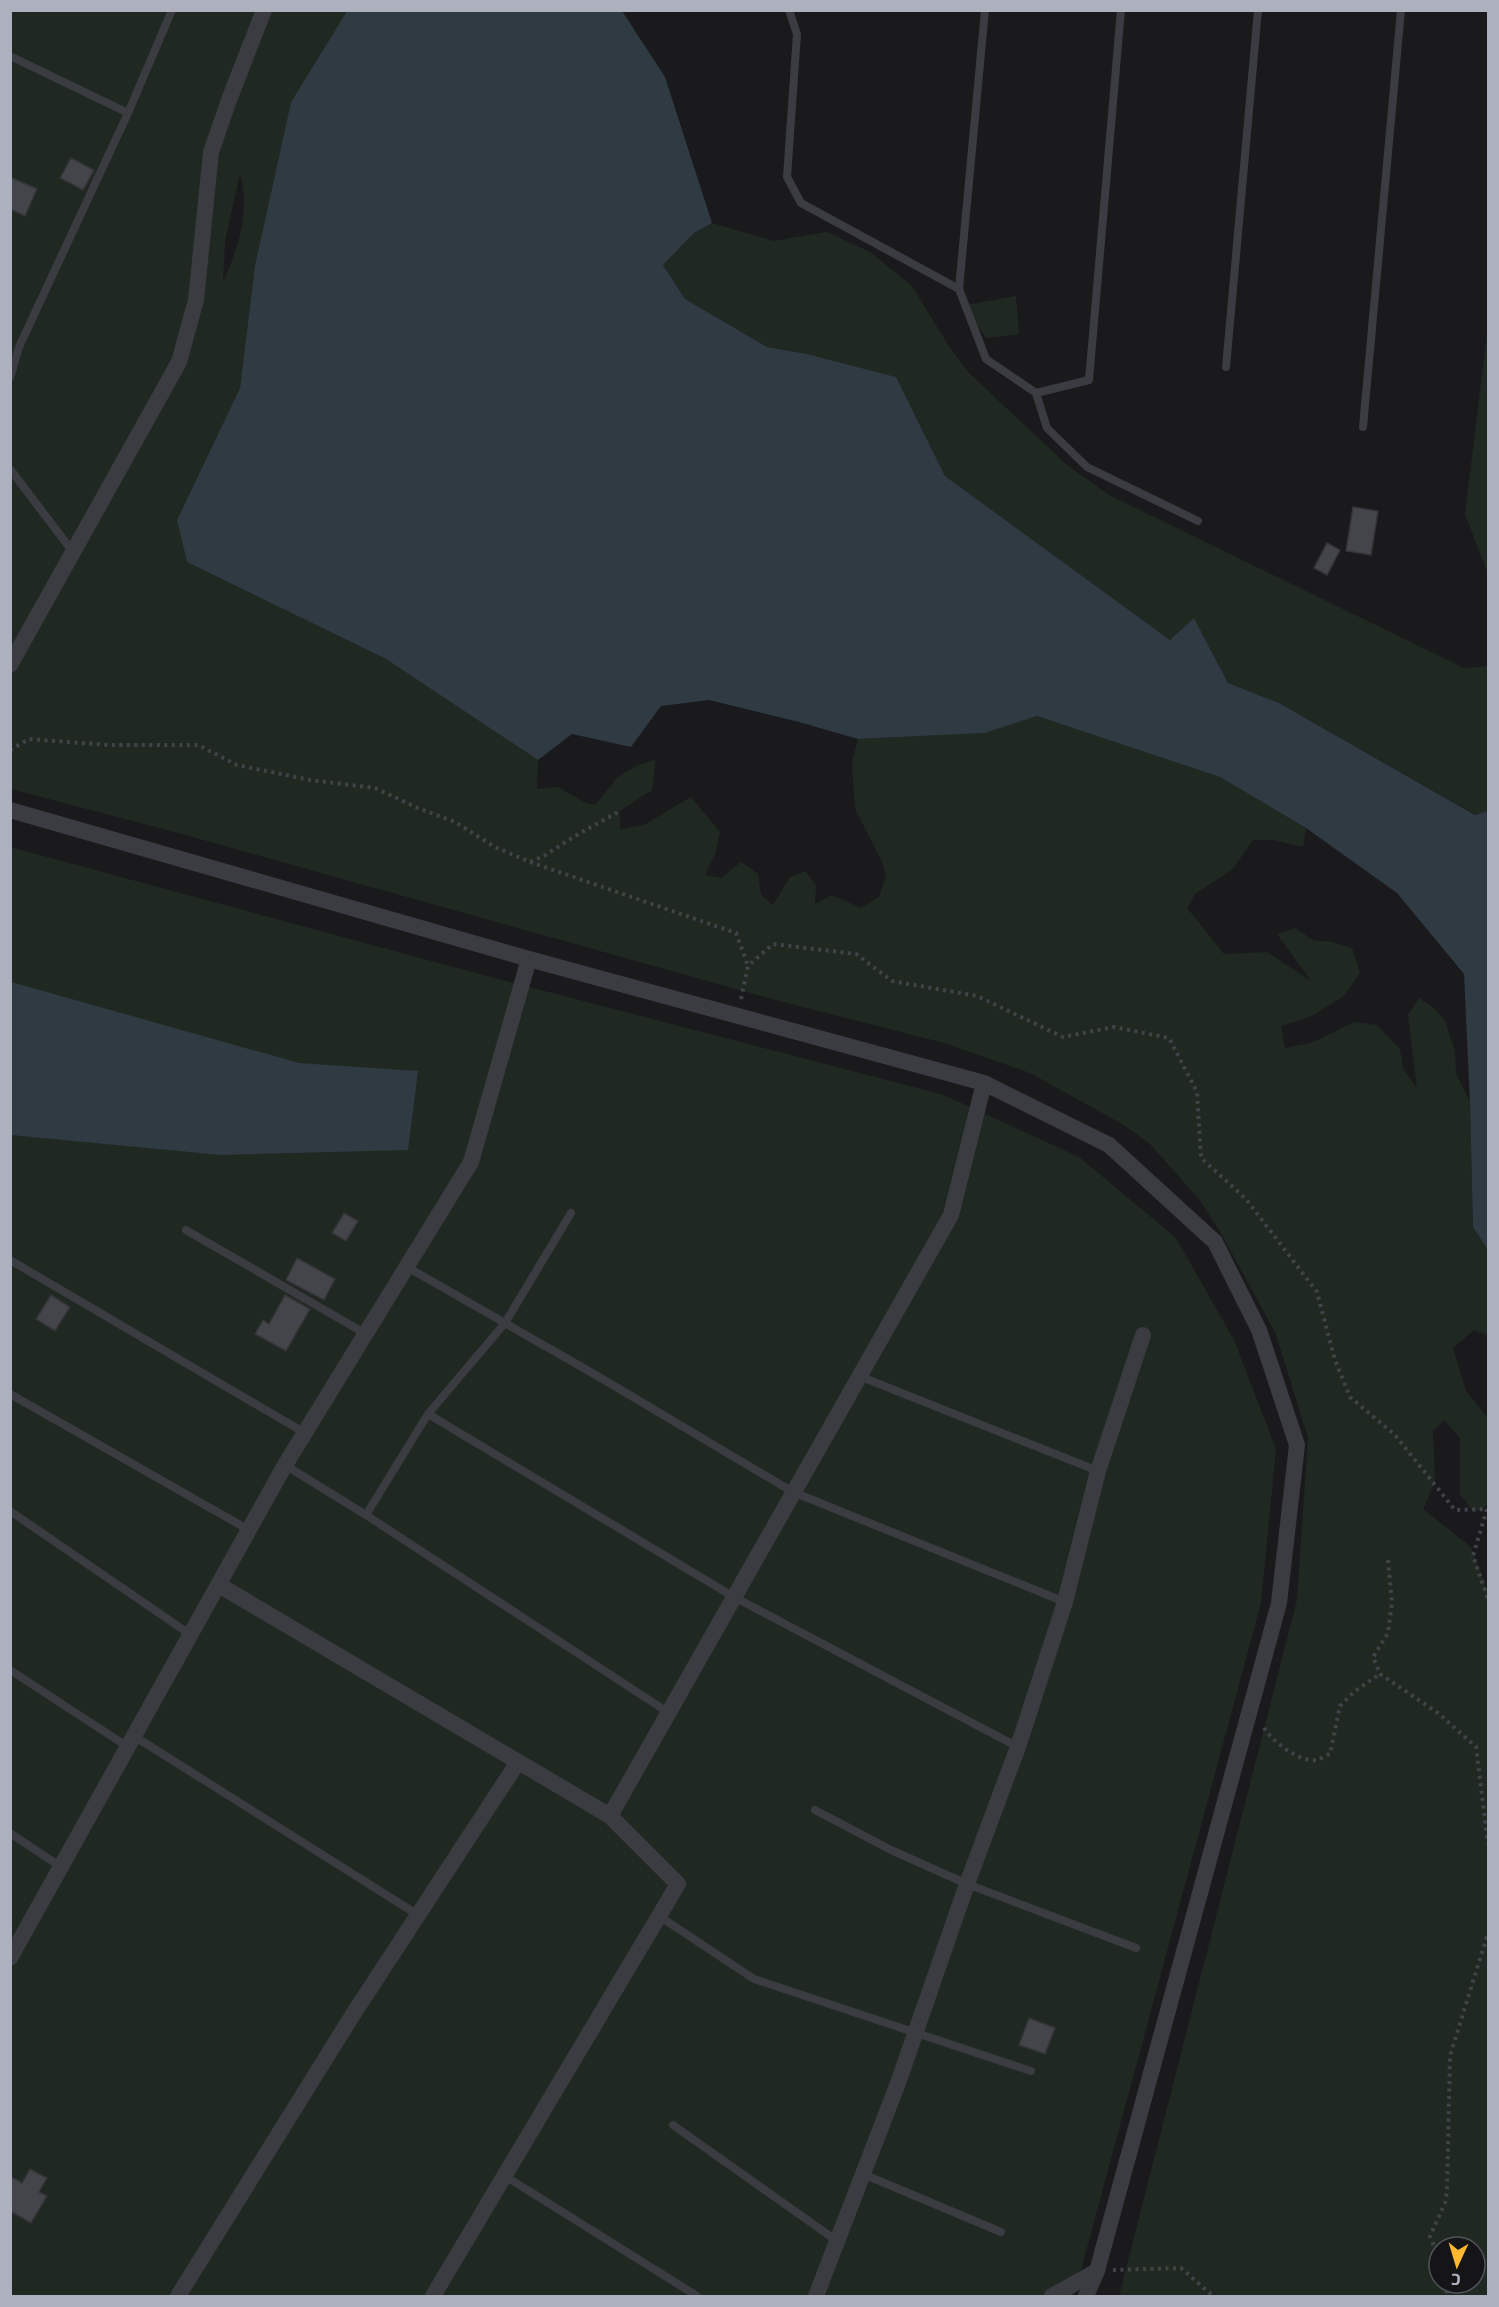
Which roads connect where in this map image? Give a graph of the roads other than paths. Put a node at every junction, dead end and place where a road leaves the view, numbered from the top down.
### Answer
1 (172, 10) edge
2 (264, 10) edge
3 (789, 10) edge
4 (985, 10) edge
5 (1121, 10) edge
6 (1258, 10) edge
7 (1401, 10) edge
8 (10, 56) edge
9 (128, 113) junction
10 (959, 289) junction
11 (15, 345) edge
12 (1226, 367) dead end
13 (10, 378) edge
14 (1036, 393) junction
15 (1363, 427) dead end
16 (10, 469) edge
17 (1198, 521) dead end
18 (73, 552) junction
19 (10, 665) edge
20 (10, 810) edge
21 (529, 959) junction
22 (984, 1083) junction
23 (571, 1214) dead end
24 (186, 1230) dead end
25 (10, 1260) edge
26 (407, 1267) junction
27 (505, 1323) junction
28 (366, 1334) junction
29 (1143, 1335) dead end
30 (859, 1376) junction
31 (10, 1394) edge
32 (428, 1414) junction
33 (305, 1432) junction
34 (285, 1466) junction
35 (1098, 1471) junction
36 (794, 1492) junction
37 (10, 1511) edge
38 (366, 1515) junction
39 (249, 1530) junction
40 (219, 1585) junction
41 (734, 1597) junction
42 (1065, 1602) junction
43 (191, 1635) junction
44 (10, 1670) edge
45 (669, 1713) junction
46 (131, 1742) junction
47 (1018, 1747) junction
48 (518, 1762) junction
49 (815, 1810) dead end
50 (610, 1816) junction
51 (10, 1833) edge
52 (61, 1867) junction
53 (967, 1884) junction
54 (418, 1915) junction
55 (659, 1916) junction
56 (1136, 1948) dead end
57 (10, 1958) edge
58 (915, 2031) junction
59 (1031, 2072) dead end
60 (673, 2125) dead end
61 (863, 2174) junction
62 (505, 2176) junction
63 (1002, 2232) dead end
64 (837, 2241) junction
65 (1097, 2271) junction
66 (178, 2296) edge
67 (433, 2296) edge
68 (697, 2296) edge
69 (816, 2296) edge
70 (1052, 2296) edge
71 (1086, 2296) edge

1 - 9 lane
2 - 18 street
3 - 10 lane
4 - 10 lane
5 - 14 lane
6 - 12 lane
7 - 15 lane
8 - 9 lane
9 - 11 lane
10 - 14 lane
11 - 13 lane
14 - 17 lane
16 - 18 lane
18 - 19 street
20 - 21 street
21 - 22 street
21 - 26 street
22 - 30 street
22 - 65 street
23 - 27 lane
24 - 28 lane
25 - 33 lane
26 - 27 lane
26 - 28 street
27 - 32 lane
27 - 36 lane
28 - 33 street
29 - 35 street
30 - 35 lane
30 - 36 street
31 - 39 lane
32 - 38 lane
32 - 41 lane
33 - 34 street
34 - 38 lane
34 - 39 street
35 - 42 street
36 - 41 street
36 - 42 lane
37 - 43 lane
38 - 45 lane
39 - 40 street
40 - 43 street
40 - 48 street
41 - 45 street
41 - 47 lane
42 - 47 street
43 - 46 street
44 - 46 lane
45 - 50 street
46 - 52 street
46 - 54 lane
47 - 53 street
48 - 50 street
48 - 54 street
49 - 53 lane
50 - 55 street
51 - 52 lane
52 - 57 street
53 - 56 lane
53 - 58 street
54 - 66 street
55 - 58 lane
55 - 62 street
58 - 59 lane
58 - 61 street
60 - 64 lane
61 - 63 lane
61 - 64 street
62 - 67 street
62 - 68 lane
64 - 69 street
65 - 70 street
65 - 71 street

